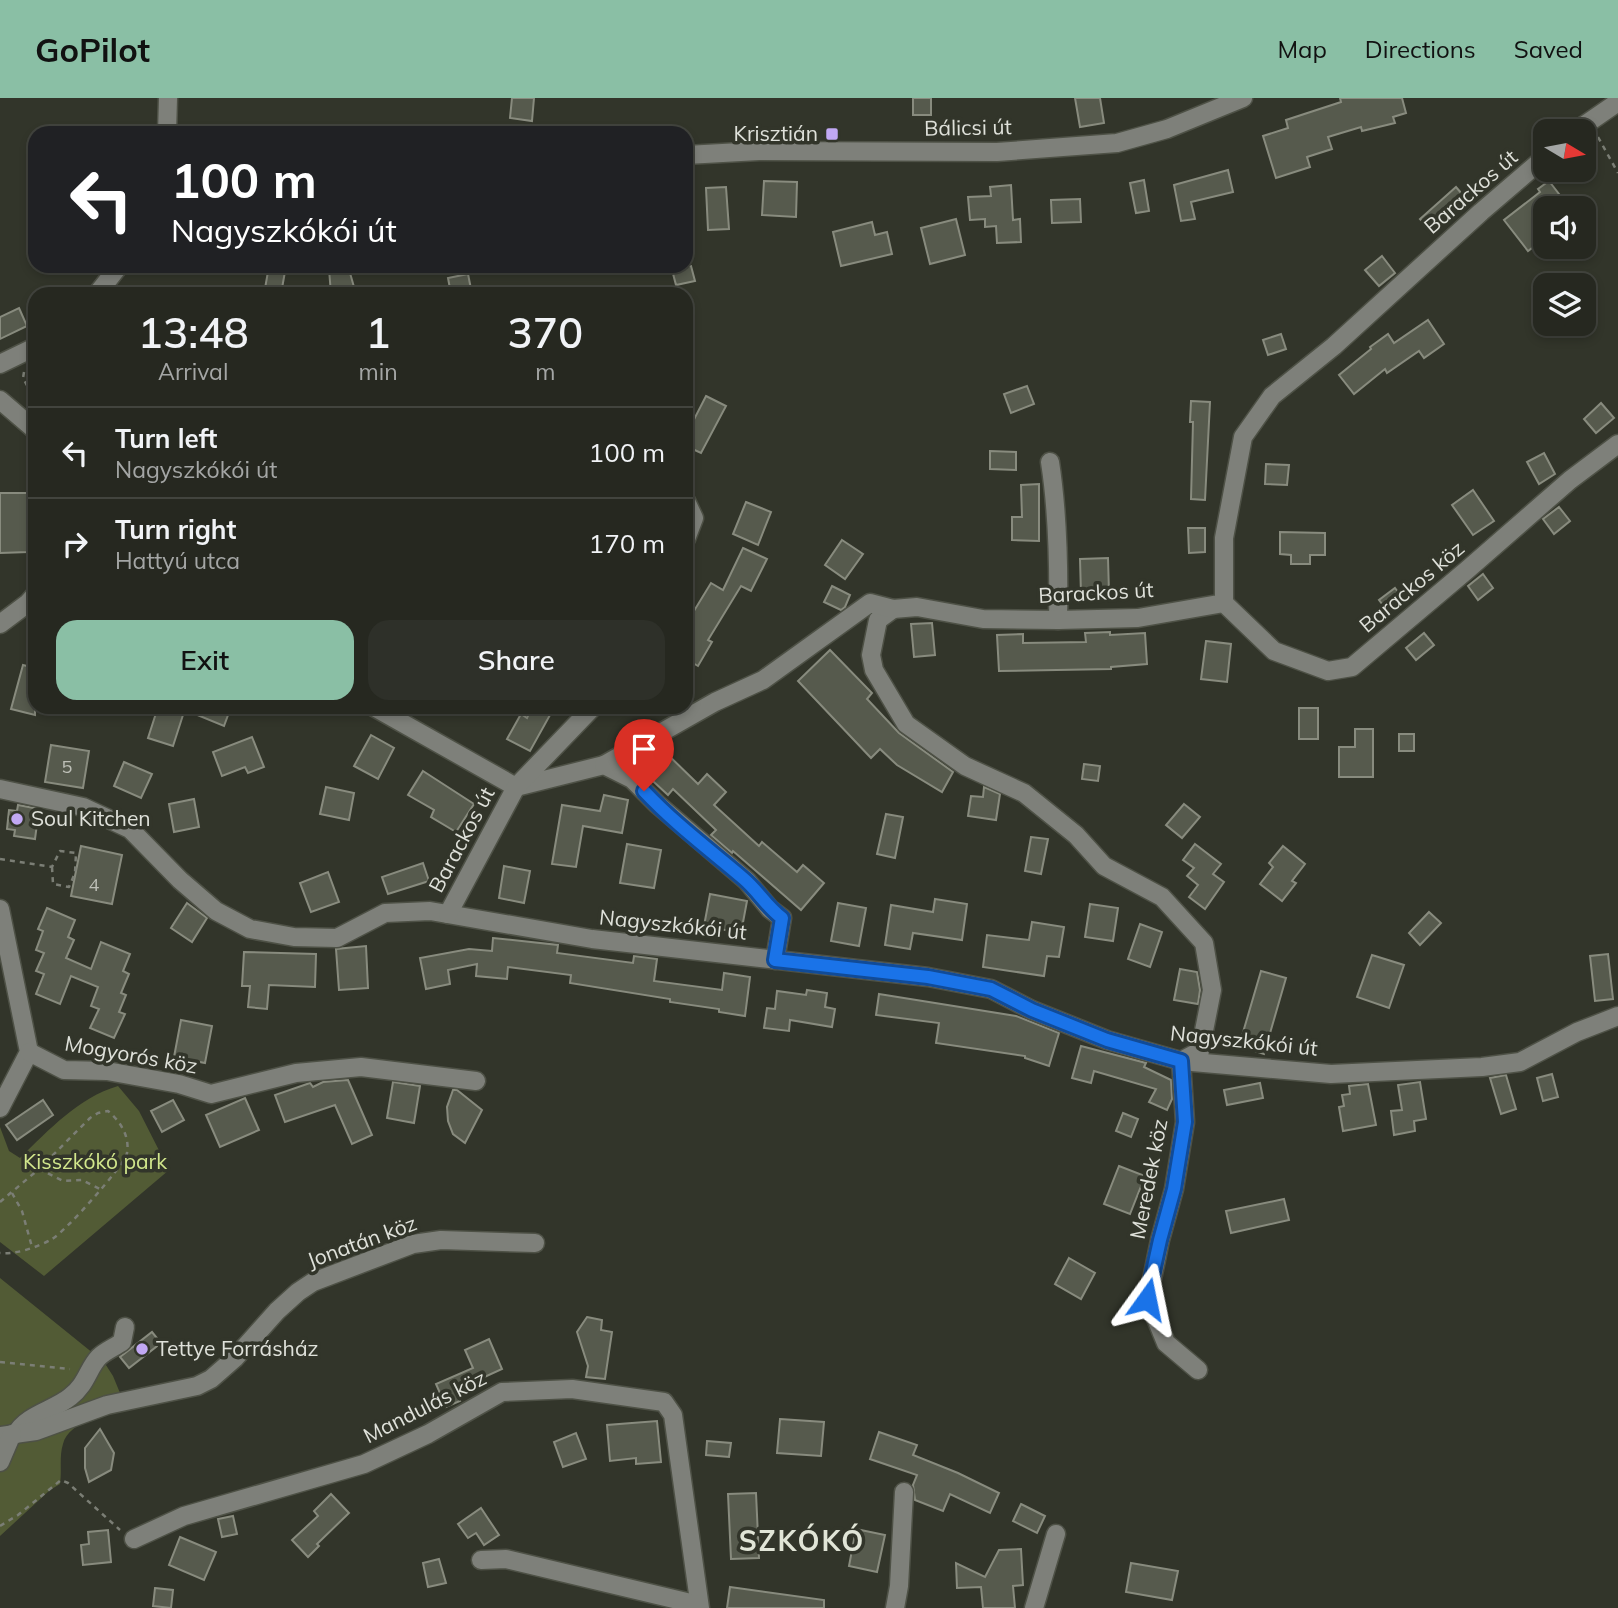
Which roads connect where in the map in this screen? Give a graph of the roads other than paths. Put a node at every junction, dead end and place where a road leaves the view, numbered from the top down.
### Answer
1 (168, 98) edge
2 (1243, 98) edge
3 (1618, 102) edge
4 (1592, 119) edge
5 (167, 126) edge
6 (693, 155) edge
7 (1533, 168) edge
8 (114, 273) edge
9 (102, 287) edge
10 (28, 351) edge
11 (0, 365) edge
12 (0, 400) edge
13 (28, 424) edge
14 (1618, 443) edge
15 (1050, 462) dead end
16 (1224, 603) junction
17 (28, 604) edge
18 (893, 609) junction
19 (1058, 620) junction
20 (0, 624) edge
21 (386, 714) edge
22 (586, 714) edge
23 (604, 765) junction
24 (516, 788) junction
25 (0, 789) edge
26 (0, 909) edge
27 (448, 914) junction
28 (775, 960) junction
29 (1618, 1016) edge
30 (29, 1052) junction
31 (1181, 1061) junction
32 (476, 1081) dead end
33 (0, 1108) edge
34 (535, 1243) dead end
35 (125, 1327) dead end
36 (1198, 1370) dead end
37 (9, 1434) edge
38 (0, 1462) edge
39 (904, 1492) dead end
40 (1056, 1534) dead end
41 (129, 1536) road end
42 (481, 1560) dead end
43 (699, 1606) edge
44 (895, 1608) edge
45 (1034, 1608) edge

1 - 5 street
2 - 6 street, Bálicsi út
3 - 4 street
7 - 16 street, Barackos út
8 - 9 street
10 - 11 street
12 - 13 street
14 - 16 street, Barackos köz
15 - 19 street
16 - 19 street, Barackos út
17 - 20 street
18 - 19 street, Barackos út
18 - 23 street, Barackos út
18 - 31 street
21 - 24 street
22 - 24 street, Barackos út
23 - 24 street
23 - 28 street
24 - 27 street, Barackos út
25 - 27 street, Nagyszkókói út
26 - 30 street
27 - 28 street, Nagyszkókói út
28 - 31 street, Nagyszkókói út
29 - 31 street, Nagyszkókói út
30 - 32 street, Mogyorós köz
30 - 33 street
31 - 36 street, Meredek köz
34 - 37 street, Jonatán köz
35 - 37 street
37 - 38 street
39 - 44 street
40 - 45 street
41 - 43 street, Mandulás köz
42 - 43 street

